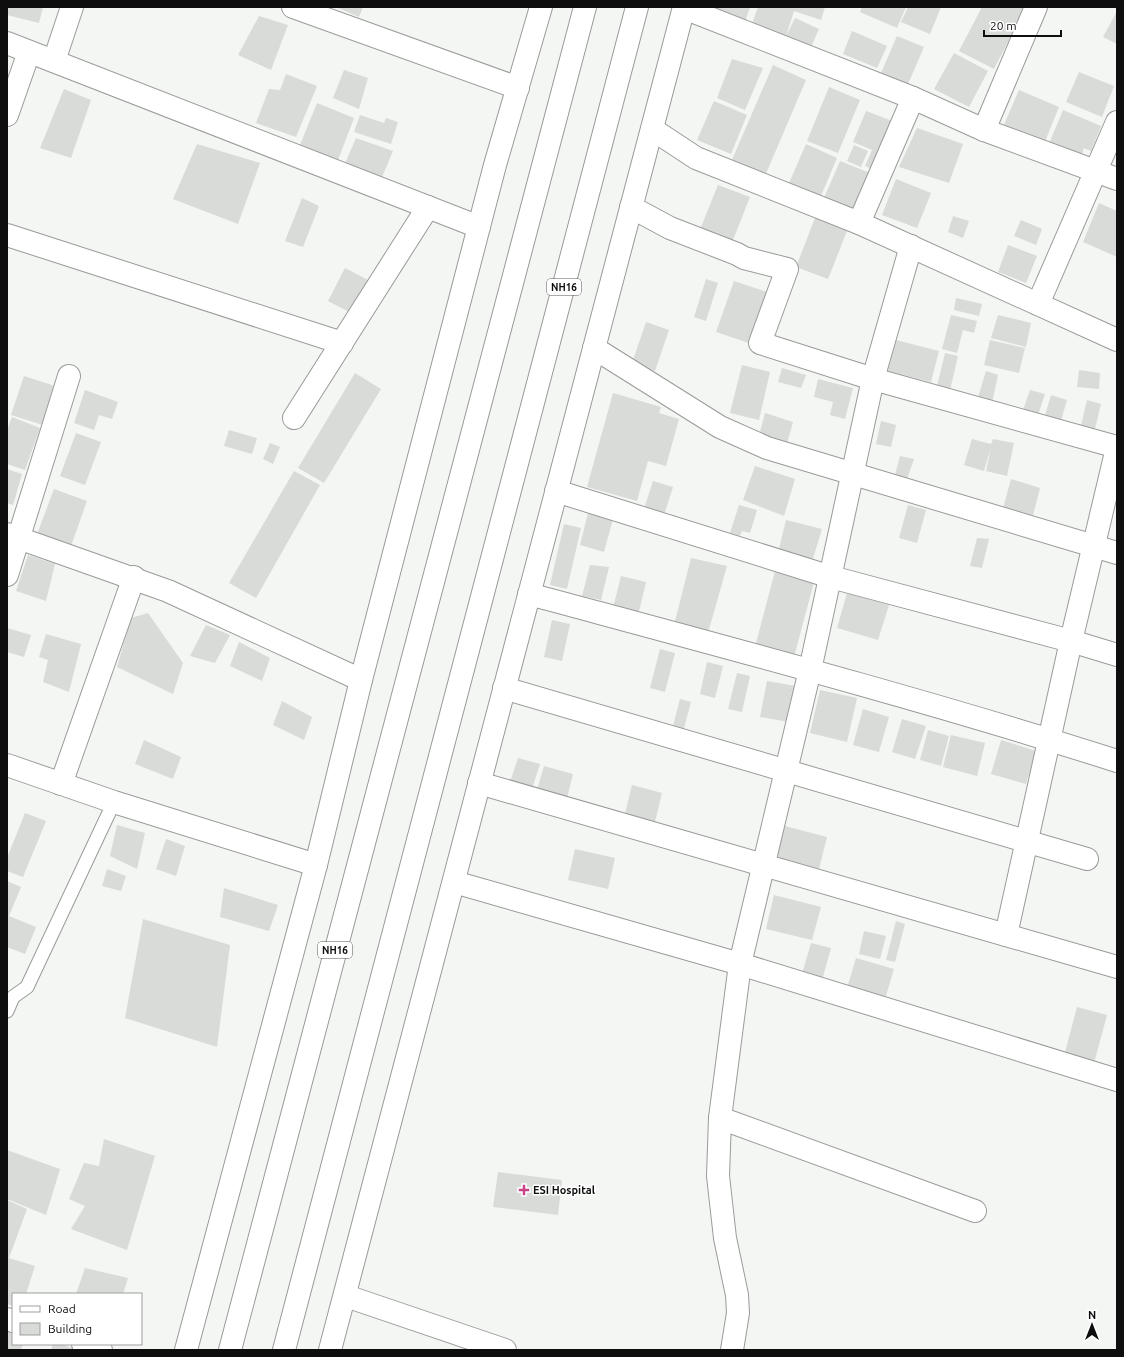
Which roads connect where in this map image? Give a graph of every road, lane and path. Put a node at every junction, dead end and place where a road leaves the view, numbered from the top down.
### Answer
1 (72, 7) edge
2 (293, 7) edge
3 (541, 7) edge
4 (585, 7) edge
5 (637, 7) edge
6 (684, 7) edge
7 (1036, 7) edge
8 (7, 43) edge
9 (30, 52) junction
10 (54, 61) junction
11 (518, 88) junction
12 (913, 98) junction
13 (7, 115) edge
14 (1117, 122) edge
15 (652, 129) junction
16 (984, 130) junction
17 (1095, 170) junction
18 (1117, 179) edge
19 (428, 207) junction
20 (631, 207) junction
21 (859, 223) junction
22 (479, 227) junction
23 (7, 235) edge
24 (911, 246) junction
25 (1038, 304) junction
26 (1117, 340) edge
27 (342, 343) junction
28 (594, 348) junction
29 (69, 376) dead end
30 (873, 379) junction
31 (294, 418) dead end
32 (1117, 447) edge
33 (853, 474) junction
34 (556, 491) junction
35 (13, 536) edge
36 (1095, 546) junction
37 (1117, 552) edge
38 (7, 575) edge
39 (134, 577) junction
40 (831, 577) junction
41 (529, 594) junction
42 (1071, 641) junction
43 (1117, 656) edge
44 (810, 670) junction
45 (361, 680) junction
46 (504, 688) junction
47 (1049, 739) junction
48 (1117, 761) edge
49 (7, 765) edge
50 (786, 772) junction
51 (479, 783) junction
52 (61, 784) junction
53 (114, 802) junction
54 (1027, 842) junction
55 (1087, 859) dead end
56 (316, 865) junction
57 (764, 866) junction
58 (454, 882) junction
59 (1006, 935) junction
60 (740, 964) junction
61 (1117, 967) edge
62 (7, 1011) edge
63 (1117, 1080) edge
64 (720, 1118) junction
65 (974, 1211) dead end
66 (346, 1296) junction
67 (86, 1345) edge
68 (102, 1350) edge
69 (186, 1350) edge
70 (230, 1350) edge
71 (284, 1350) edge
72 (330, 1350) edge
73 (505, 1350) edge
74 (732, 1350) edge

1 - 10 main road
2 - 11 main road
3 - 11 main road
4 - 70 main road, NH16
5 - 71 main road, NH16
6 - 12 main road
6 - 15 main road
7 - 16 main road
8 - 9 main road
9 - 10 main road
9 - 13 main road
10 - 19 main road
11 - 22 main road
12 - 16 main road
12 - 21 main road
14 - 17 main road
15 - 20 main road
15 - 21 main road
16 - 17 main road
17 - 18 main road
17 - 25 main road
19 - 22 main road
19 - 27 main road
20 - 28 main road
20 - 30 main road
21 - 24 main road
22 - 45 main road
23 - 27 main road
24 - 25 main road
24 - 30 main road
25 - 26 main road
27 - 31 main road
28 - 33 main road
28 - 34 main road
29 - 35 main road
30 - 32 main road
30 - 33 main road
32 - 36 main road
33 - 36 main road
33 - 40 main road
34 - 40 main road
34 - 41 main road
35 - 38 main road
35 - 39 main road
36 - 37 main road
36 - 42 main road
39 - 45 main road
39 - 52 main road
40 - 42 main road
40 - 44 main road
41 - 44 main road
41 - 46 main road
42 - 43 main road
42 - 47 main road
44 - 47 main road
44 - 50 main road
45 - 56 main road
46 - 50 main road
46 - 51 main road
47 - 48 main road
47 - 54 main road
49 - 52 main road
50 - 54 main road
50 - 57 main road
51 - 57 main road
51 - 58 main road
52 - 53 main road
53 - 56 main road
53 - 62 lane
54 - 55 main road
54 - 59 main road
56 - 69 main road
57 - 59 main road
57 - 60 main road
58 - 60 main road
58 - 66 main road
59 - 61 main road
60 - 63 main road
60 - 64 main road
64 - 65 main road
64 - 74 main road
66 - 72 main road
66 - 73 main road
67 - 68 main road

